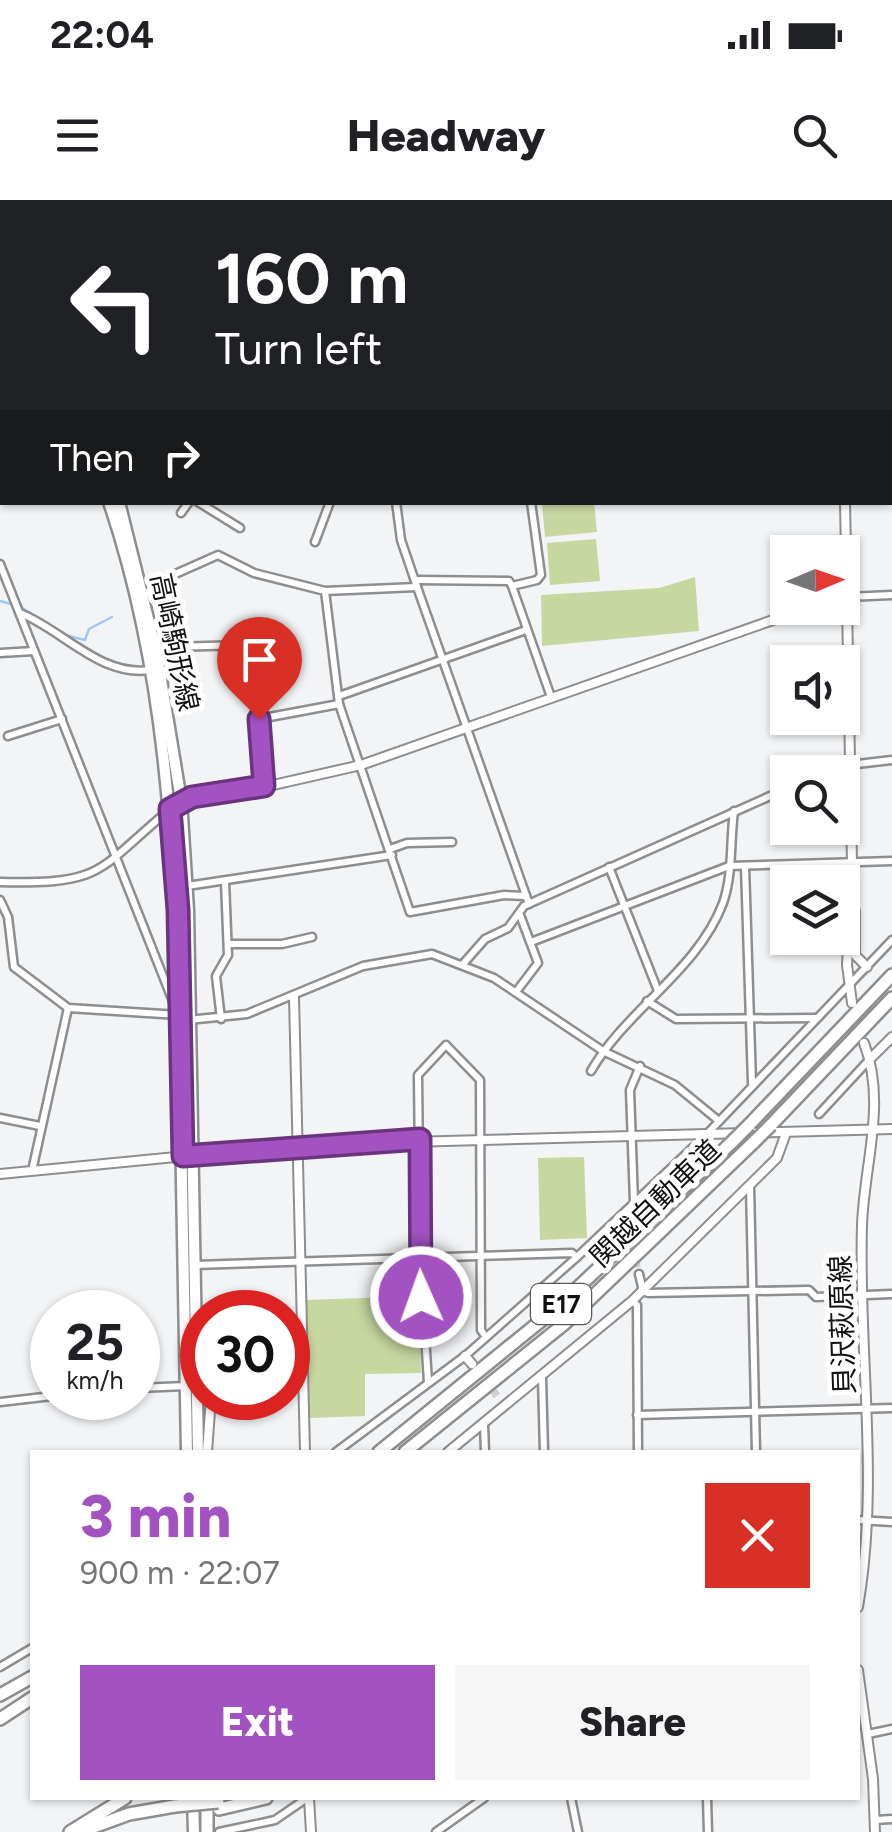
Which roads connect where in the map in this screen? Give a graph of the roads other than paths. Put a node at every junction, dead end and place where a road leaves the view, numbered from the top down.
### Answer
1 (109, 505) edge
2 (119, 505) edge
3 (187, 505) edge
4 (203, 505) edge
5 (329, 505) edge
6 (396, 505) edge
7 (531, 505) edge
8 (845, 505) edge
9 (181, 513) dead end
10 (240, 528) dead end
11 (845, 535) edge
12 (315, 542) dead end
13 (0, 564) edge
14 (417, 584) junction
15 (512, 586) junction
16 (325, 591) junction
17 (144, 595) junction
18 (892, 595) edge
19 (860, 597) edge
20 (18, 612) junction
21 (770, 621) edge
22 (846, 625) edge
23 (526, 630) junction
24 (34, 651) junction
25 (0, 654) edge
26 (157, 655) junction
27 (443, 660) junction
28 (150, 670) junction
29 (551, 697) junction
30 (339, 700) junction
31 (62, 718) junction
32 (259, 719) junction
33 (467, 727) junction
34 (8, 736) dead end
35 (851, 755) edge
36 (892, 760) edge
37 (860, 764) edge
38 (361, 765) junction
39 (264, 786) junction
40 (770, 796) edge
41 (181, 800) junction
42 (170, 809) junction
43 (734, 811) junction
44 (452, 842) dead end
45 (852, 845) edge
46 (391, 852) junction
47 (117, 859) junction
48 (892, 861) edge
49 (852, 863) junction
50 (729, 866) junction
51 (745, 866) junction
52 (609, 867) junction
53 (0, 882) edge
54 (225, 882) junction
55 (186, 886) junction
56 (0, 900) edge
57 (527, 900) junction
58 (624, 905) junction
59 (520, 914) junction
60 (312, 937) dead end
61 (892, 940) edge
62 (531, 942) junction
63 (228, 944) junction
64 (850, 955) edge
65 (855, 955) edge
66 (463, 964) junction
67 (867, 967) junction
68 (892, 975) edge
69 (849, 987) junction
70 (658, 991) junction
71 (516, 992) junction
72 (294, 997) junction
73 (892, 998) edge
74 (647, 1001) junction
75 (852, 1003) dead end
76 (68, 1008) junction
77 (183, 1017) junction
78 (749, 1018) junction
79 (817, 1018) junction
80 (221, 1020) junction
81 (892, 1037) edge
82 (864, 1044) dead end
83 (603, 1050) junction
84 (870, 1059) junction
85 (640, 1066) junction
86 (591, 1072) dead end
87 (752, 1083) junction
88 (820, 1114) dead end
89 (0, 1118) edge
90 (719, 1121) junction
91 (40, 1126) junction
92 (892, 1128) edge
93 (872, 1129) junction
94 (786, 1134) junction
95 (631, 1135) junction
96 (704, 1136) junction
97 (478, 1138) junction
98 (420, 1139) junction
99 (300, 1144) junction
100 (188, 1154) junction
101 (32, 1171) junction
102 (0, 1174) edge
103 (750, 1186) junction
104 (634, 1202) junction
105 (626, 1210) junction
106 (630, 1229) tunnel mouth
107 (480, 1255) junction
108 (420, 1257) junction
109 (578, 1257) junction
110 (302, 1259) junction
111 (193, 1265) junction
112 (639, 1274) tunnel mouth
113 (192, 1290) edge
114 (193, 1290) edge
115 (643, 1290) junction
116 (753, 1292) junction
117 (892, 1294) edge
118 (864, 1295) junction
119 (632, 1302) junction
120 (486, 1338) junction
121 (465, 1356) junction
122 (472, 1364) tunnel mouth
123 (542, 1378) junction
124 (428, 1382) junction
125 (497, 1396) tunnel mouth
126 (30, 1399) edge
127 (0, 1402) edge
128 (506, 1406) junction
129 (892, 1408) edge
130 (867, 1409) junction
131 (755, 1412) junction
132 (637, 1414) junction
133 (191, 1420) edge
134 (197, 1420) edge
135 (209, 1420) edge
136 (484, 1425) junction
137 (187, 1450) edge
138 (198, 1450) edge
139 (207, 1450) edge
140 (306, 1450) edge
141 (339, 1450) edge
142 (381, 1450) edge
143 (406, 1450) edge
144 (451, 1450) edge
145 (486, 1450) edge
146 (544, 1450) edge
147 (638, 1450) edge
148 (756, 1450) edge
149 (860, 1520) edge
150 (869, 1520) junction
151 (892, 1522) edge
152 (860, 1591) edge
153 (30, 1649) edge
154 (0, 1665) edge
155 (30, 1678) edge
156 (0, 1695) edge
157 (30, 1697) edge
158 (860, 1701) edge
159 (0, 1715) edge
160 (892, 1728) edge
161 (868, 1734) junction
162 (122, 1800) edge
163 (193, 1800) edge
164 (239, 1800) edge
165 (305, 1800) edge
166 (308, 1800) edge
167 (481, 1800) edge
168 (570, 1800) edge
169 (706, 1800) edge
170 (212, 1802) edge
171 (175, 1809) junction
172 (876, 1820) junction
173 (892, 1820) edge
174 (70, 1832) edge
175 (80, 1832) edge
176 (101, 1832) edge
177 (194, 1832) edge
178 (206, 1832) edge
179 (219, 1832) edge
180 (311, 1832) edge
181 (436, 1832) edge
182 (578, 1832) edge
183 (708, 1832) edge
184 (875, 1832) edge

1 - 28 main road, 高崎駒形線
2 - 17 main road, 高崎駒形線
3 - 9 street
4 - 10 street
5 - 12 street
6 - 14 street
7 - 15 street
8 - 11 street
13 - 20 street
14 - 15 street
14 - 16 street
14 - 27 street
15 - 23 street
16 - 17 street
16 - 30 street
17 - 26 main road, 高崎駒形線
18 - 19 street
20 - 24 street
20 - 28 street
21 - 29 street
22 - 35 street
23 - 27 street
23 - 29 street
24 - 25 street
24 - 31 street
26 - 32 street
26 - 41 main road, 高崎駒形線
27 - 30 street
27 - 33 street
28 - 42 main road, 高崎駒形線
29 - 33 street
30 - 32 street
30 - 38 street
31 - 34 street
31 - 47 street
32 - 39 street
33 - 38 street
33 - 57 street
36 - 37 street
38 - 39 street
38 - 46 street
39 - 41 street
40 - 43 street
41 - 42 street
41 - 55 main road, 高崎駒形線
42 - 47 street
42 - 77 main road, 高崎駒形線
43 - 50 street
43 - 52 street
44 - 46 street
45 - 49 street
46 - 54 street
46 - 57 street
47 - 53 street
47 - 77 street
48 - 49 street
49 - 51 street
50 - 51 street
50 - 58 street
50 - 70 street
51 - 78 street
52 - 57 street
52 - 58 street
54 - 55 street
54 - 63 street
55 - 77 main road, 高崎駒形線
56 - 76 street
57 - 59 street
58 - 62 street
58 - 70 street
59 - 62 street
59 - 66 street
60 - 63 street
61 - 67 street
62 - 71 street
63 - 80 street
64 - 69 street
65 - 67 street
66 - 71 street
66 - 72 street
67 - 69 street
68 - 142 highway, 関越自動車道 / E17, bridge
69 - 75 street
69 - 79 street
70 - 74 street
71 - 83 street
72 - 80 street
72 - 99 street
73 - 143 highway, 関越自動車道 / E17, bridge
74 - 78 street
74 - 83 street
76 - 77 street
76 - 91 street
77 - 80 street
77 - 100 main road, 高崎駒形線
78 - 79 street
78 - 87 street
79 - 87 street
81 - 84 street
82 - 84 street, 貝沢萩原線
83 - 85 street
83 - 86 street
84 - 88 street
84 - 93 street, 貝沢萩原線
85 - 90 street
85 - 95 street
87 - 90 street
89 - 91 street
90 - 96 street
91 - 101 street
92 - 93 street
93 - 94 street
93 - 118 street, 貝沢萩原線
94 - 96 street
94 - 103 street
95 - 96 street
95 - 97 street
95 - 104 street
96 - 104 street
97 - 98 street
97 - 98 street
97 - 107 street
98 - 99 street
98 - 108 street
99 - 100 street
99 - 110 street
100 - 101 street
100 - 111 main road, 高崎駒形線
100 - 113 main road, 高崎駒形線
101 - 102 street
103 - 115 street
103 - 116 street
104 - 105 street
105 - 106 street
105 - 109 street
107 - 108 street
107 - 109 street
107 - 120 street
108 - 110 street
108 - 124 street
109 - 120 street
110 - 111 street
110 - 140 street
111 - 114 main road, 高崎駒形線
112 - 115 street
115 - 116 street
115 - 119 street
116 - 118 street
116 - 131 street
117 - 118 street
118 - 130 street, 貝沢萩原線
119 - 123 street
119 - 132 street
120 - 121 street
121 - 122 street
121 - 124 street
123 - 128 street
123 - 146 street
124 - 141 street
125 - 128 street
126 - 127 street
128 - 136 street
129 - 130 street
130 - 131 street
130 - 150 street, 貝沢萩原線
131 - 132 street
131 - 148 street
132 - 147 street
133 - 137 main road, 高崎駒形線
134 - 138 main road, 高崎駒形線
135 - 139 street
136 - 144 street
136 - 145 street
149 - 150 street
150 - 151 street
150 - 152 street, 貝沢萩原線
153 - 154 street
155 - 156 highway
157 - 159 highway
158 - 161 street
160 - 161 street
161 - 172 street
162 - 174 highway
163 - 177 main road
164 - 170 highway
165 - 179 street
166 - 180 street
167 - 181 street
168 - 182 street
169 - 183 street
170 - 171 highway, bridge
170 - 178 highway
171 - 175 highway
171 - 176 highway
172 - 173 street
172 - 184 street

